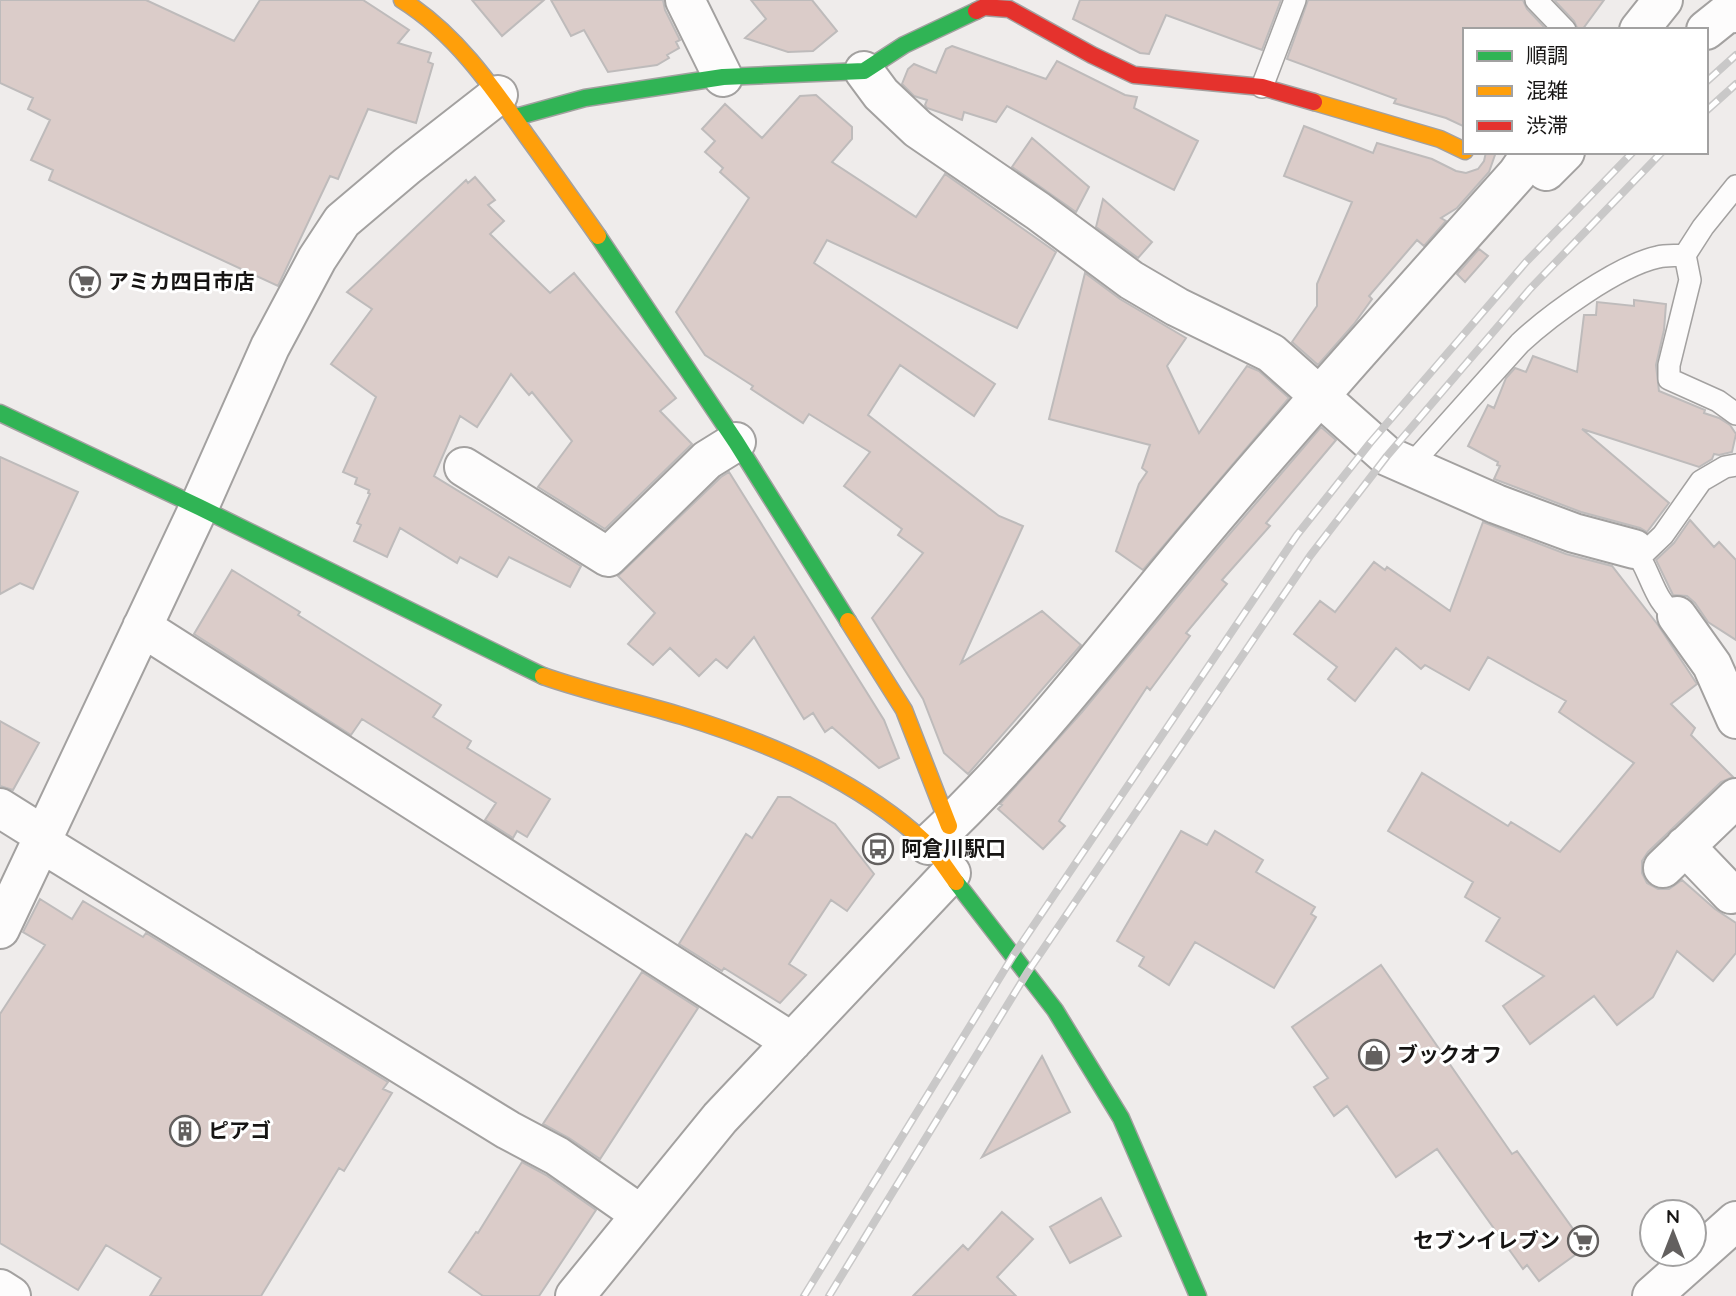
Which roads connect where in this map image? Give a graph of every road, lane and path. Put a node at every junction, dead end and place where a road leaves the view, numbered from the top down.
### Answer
1 (402, 0) edge
2 (685, 0) edge
3 (1295, 0) edge
4 (1536, 0) edge
5 (1663, 0) edge
6 (986, 3) edge
7 (1736, 13) edge
8 (1563, 28) edge
9 (1641, 28) edge
10 (1708, 28) edge
11 (864, 71) junction
12 (723, 77) junction
13 (1262, 87) junction
14 (507, 106) junction
15 (1463, 149) edge
16 (1487, 154) edge
17 (1563, 154) edge
18 (1527, 160) edge
19 (1736, 186) edge
20 (1685, 255) junction
21 (1321, 396) junction
22 (0, 414) edge
23 (1736, 414) edge
24 (736, 442) junction
25 (1736, 465) edge
26 (1410, 466) junction
27 (464, 467) dead end
28 (199, 507) junction
29 (1637, 553) junction
30 (1677, 616) joint
31 (142, 627) junction
32 (1734, 712) edge
33 (1736, 798) edge
34 (0, 808) edge
35 (42, 838) junction
36 (943, 848) junction
37 (1731, 894) dead end
38 (0, 929) edge
39 (792, 1042) junction
40 (640, 1214) junction
41 (1736, 1221) edge
42 (0, 1289) edge
43 (11, 1296) edge
44 (575, 1296) edge
45 (1198, 1296) edge
46 (1652, 1296) edge

1 - 14 street
2 - 12 street
3 - 13 lane
4 - 8 lane
5 - 9 street
6 - 11 street
6 - 13 street
7 - 10 street
11 - 12 street
11 - 21 street
12 - 14 street
13 - 15 street
14 - 24 street
14 - 28 street
16 - 18 street
17 - 18 street
18 - 21 street
19 - 20 lane
20 - 23 lane
20 - 26 lane
21 - 26 street
21 - 36 street
22 - 28 street
24 - 27 street
24 - 36 street
25 - 29 lane
26 - 29 street
28 - 31 street
28 - 36 street
29 - 30 lane
30 - 32 street
31 - 35 street
31 - 39 street
33 - 37 street
34 - 35 street
35 - 38 street
35 - 40 street
36 - 39 street
36 - 45 street
39 - 40 street
40 - 44 street
41 - 46 street
42 - 43 street

